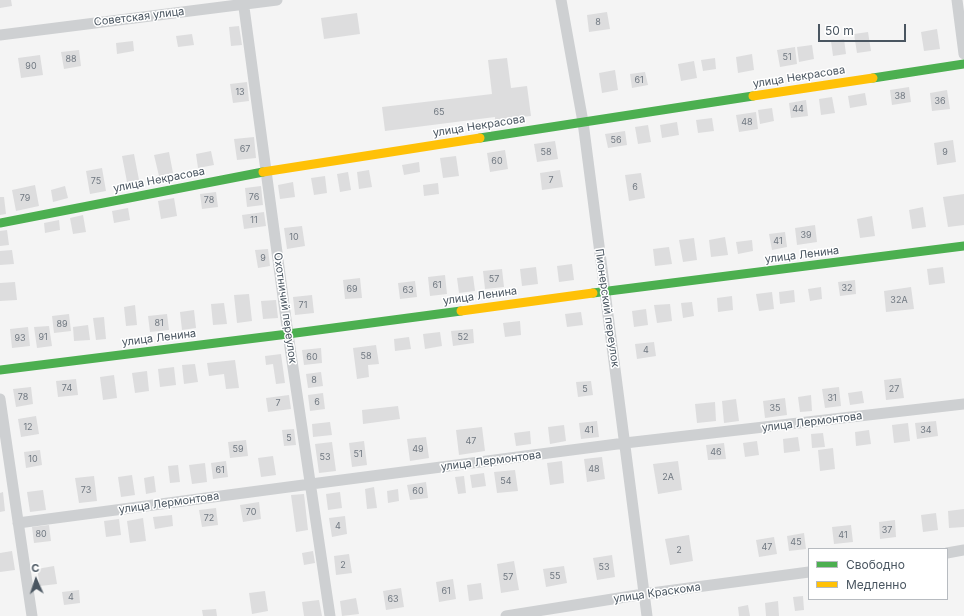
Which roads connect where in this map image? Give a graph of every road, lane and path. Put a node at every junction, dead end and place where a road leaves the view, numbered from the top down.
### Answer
1 (277, 0) edge
2 (561, 0) edge
3 (957, 0) edge
4 (243, 2) edge
5 (0, 35) edge
6 (964, 54) edge
7 (964, 64) edge
8 (583, 122) junction
9 (266, 171) junction
10 (0, 223) edge
11 (964, 246) edge
12 (604, 292) junction
13 (288, 334) junction
14 (0, 370) edge
15 (0, 399) edge
16 (964, 404) edge
17 (626, 444) junction
18 (311, 484) junction
19 (18, 523) junction
20 (964, 550) edge
21 (948, 552) edge
22 (808, 572) edge
23 (644, 594) junction
24 (32, 616) edge
25 (330, 616) edge
26 (506, 616) edge
27 (648, 616) edge

1 - 4 street, Советская улица
2 - 8 street, Пионерский переулок
3 - 6 street
4 - 5 street, Советская улица
4 - 9 street, Охотничий переулок
7 - 8 street, улица Некрасова
8 - 9 street, улица Некрасова
8 - 12 street, Пионерский переулок
9 - 10 street, улица Некрасова
9 - 13 street, Охотничий переулок
11 - 12 street, улица Ленина
12 - 13 street, улица Ленина
12 - 17 street, Пионерский переулок
13 - 14 street, улица Ленина
13 - 18 street, Охотничий переулок
15 - 19 street
16 - 17 street, улица Лермонтова
17 - 18 street, улица Лермонтова
17 - 23 street, Пионерский переулок
18 - 19 street, улица Лермонтова
18 - 25 street, Охотничий переулок
19 - 24 street
20 - 21 street
22 - 23 street, улица Краскома
23 - 26 street, улица Краскома
23 - 27 street, Пионерский переулок

